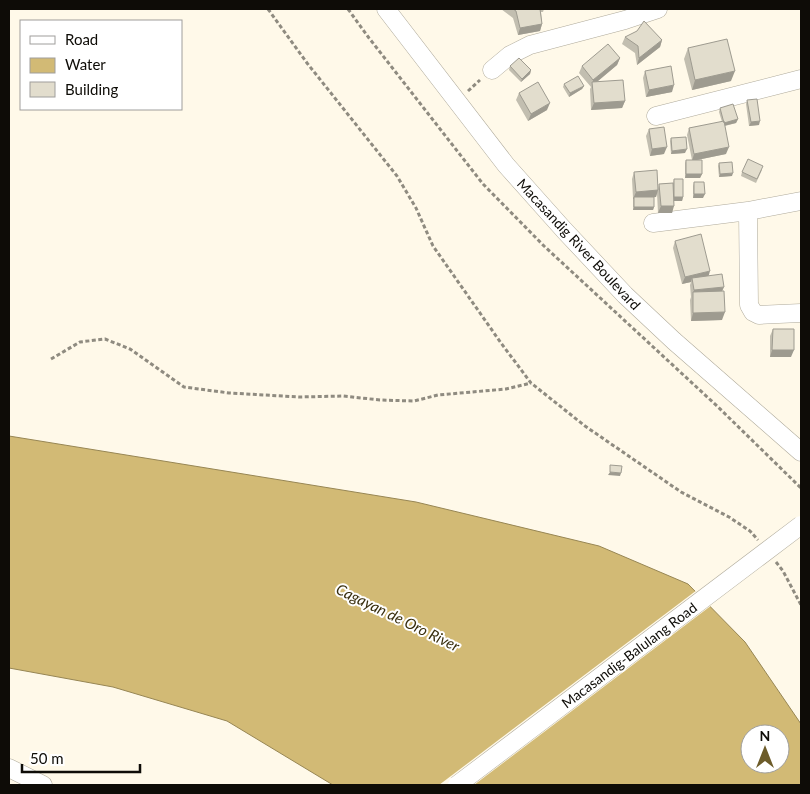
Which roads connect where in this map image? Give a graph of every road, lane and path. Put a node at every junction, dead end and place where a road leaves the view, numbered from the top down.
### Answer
1 (268, 9) edge
2 (386, 9) edge
3 (658, 9) edge
4 (492, 70) joint
5 (801, 78) edge
6 (456, 101) junction
7 (656, 116) dead end
8 (801, 201) edge
9 (748, 211) junction
10 (653, 223) dead end
11 (801, 313) edge
12 (50, 359) dead end
13 (531, 384) junction
14 (801, 452) edge
15 (801, 525) edge
16 (761, 544) dead end
17 (772, 558) dead end
18 (801, 605) edge
19 (9, 768) edge
20 (43, 785) edge
21 (457, 785) edge

1 - 13 path
2 - 6 street, Macasandig River Boulevard
3 - 4 street
4 - 6 path
5 - 7 street
6 - 14 street, Macasandig River Boulevard
8 - 9 street
9 - 10 street
9 - 11 street
12 - 13 path
13 - 16 path
15 - 21 street, Macasandig-Balulang Road, bridge
17 - 18 path
19 - 20 street

